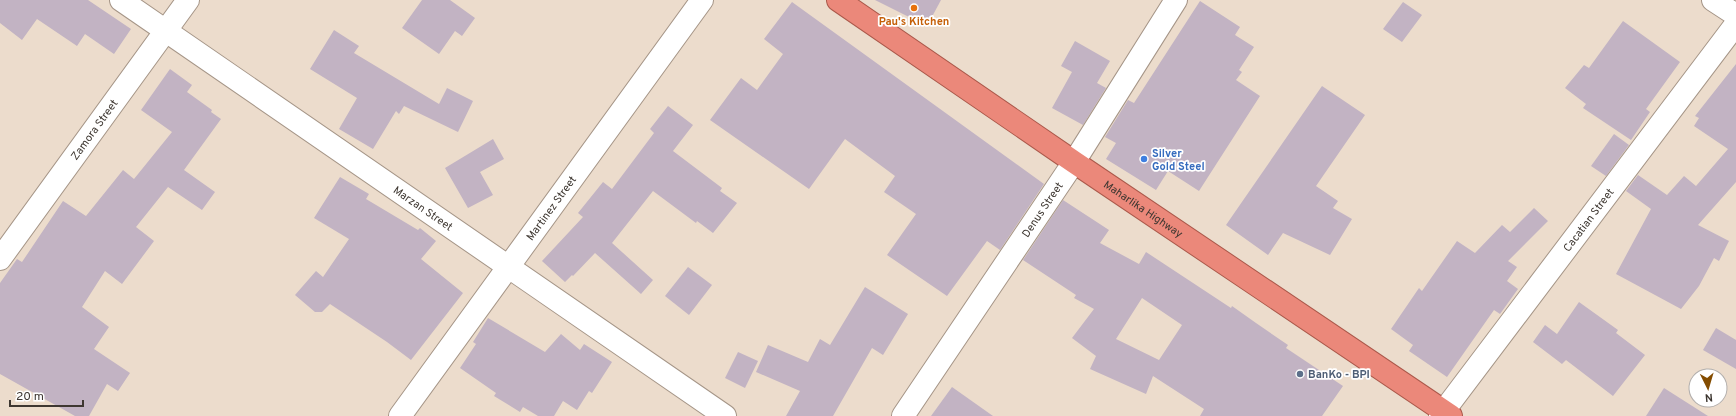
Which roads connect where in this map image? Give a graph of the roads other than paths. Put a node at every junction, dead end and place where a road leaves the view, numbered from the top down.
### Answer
1 (121, 0) edge
2 (188, 0) edge
3 (702, 0) edge
4 (838, 0) edge
5 (1176, 0) edge
6 (1713, 0) edge
7 (1736, 15) edge
8 (1736, 24) edge
9 (165, 31) junction
10 (1074, 162) junction
11 (0, 259) edge
12 (509, 266) junction
13 (1445, 414) edge
14 (400, 416) edge
15 (725, 416) edge
16 (903, 416) edge

1 - 9 street, Marzan Street
2 - 9 street, Zamora Street
3 - 12 street, Martinez Street
4 - 10 highway, Maharlika Highway
5 - 10 street, Denus Street
6 - 7 street
8 - 13 street, Cacatian Street
9 - 11 street, Zamora Street
9 - 12 street, Marzan Street
10 - 13 highway, Maharlika Highway
10 - 16 street, Denus Street
12 - 14 street, Martinez Street
12 - 15 street, Marzan Street

